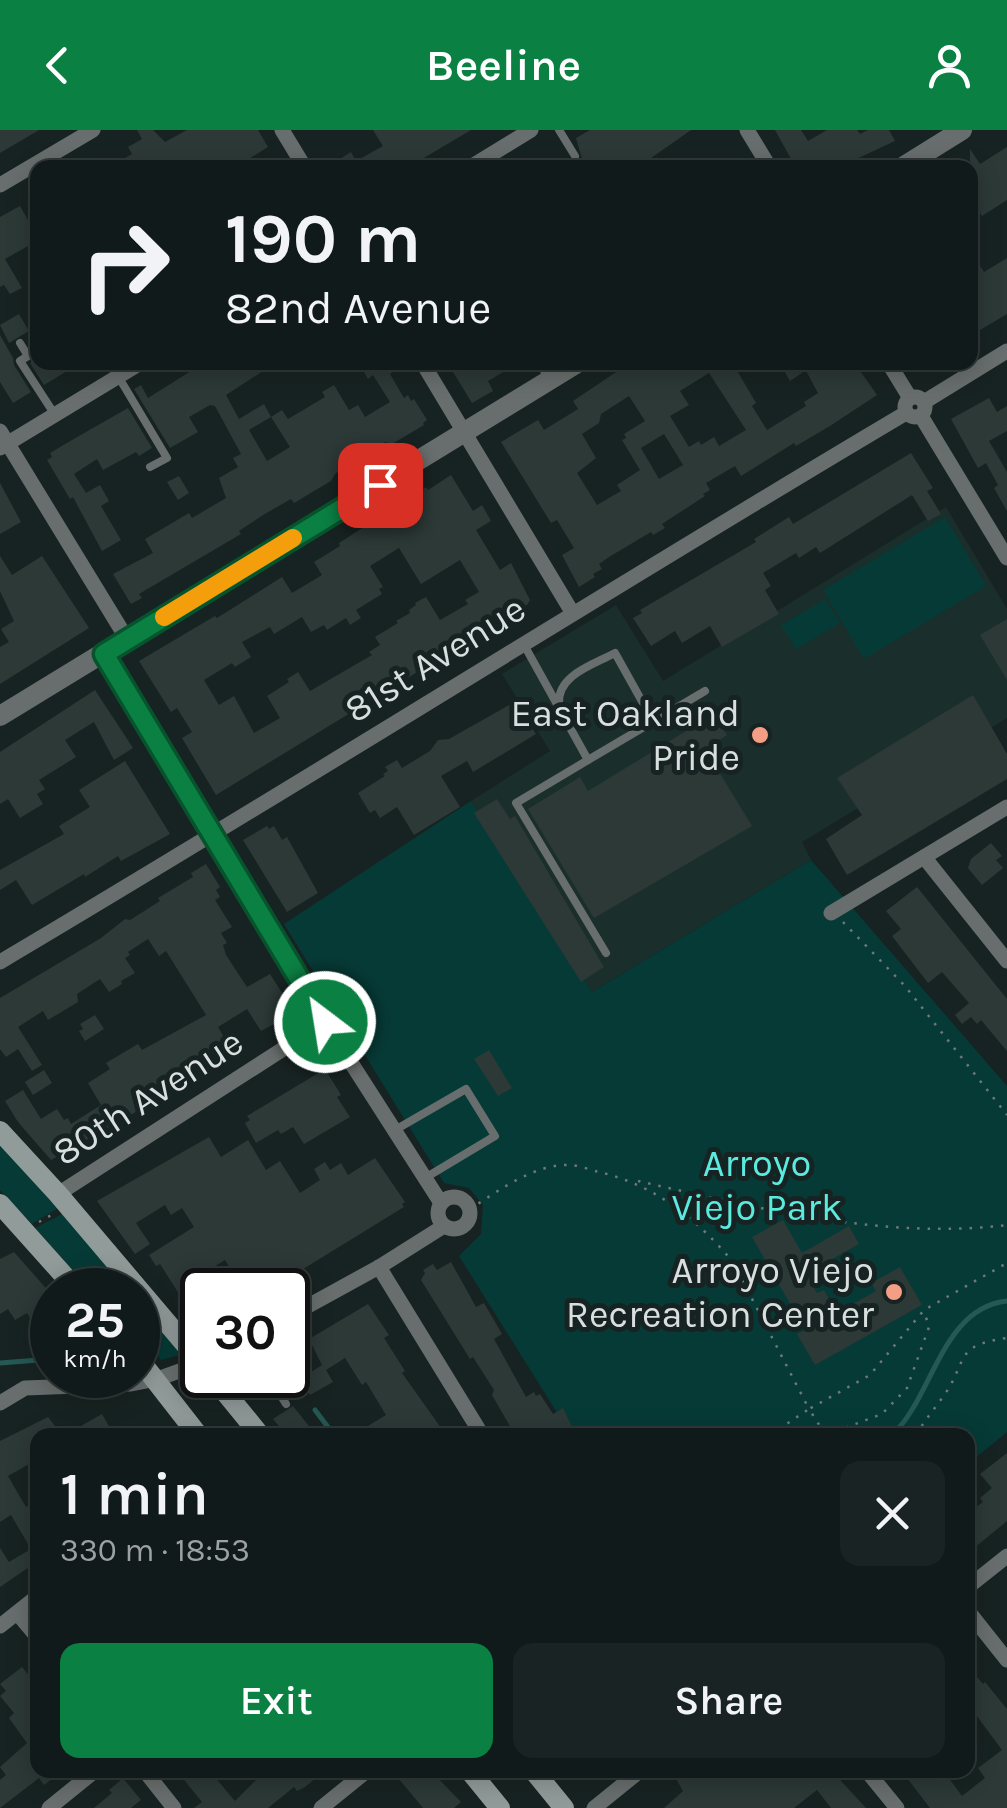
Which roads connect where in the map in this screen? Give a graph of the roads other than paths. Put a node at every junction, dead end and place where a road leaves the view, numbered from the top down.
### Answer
1 (93, 130) edge
2 (282, 130) edge
3 (532, 130) edge
4 (559, 130) edge
5 (747, 130) edge
6 (962, 130) edge
7 (575, 156) dead end
8 (41, 160) edge
9 (300, 160) edge
10 (481, 160) edge
11 (765, 160) edge
12 (913, 160) edge
13 (30, 167) edge
14 (0, 184) edge
15 (20, 343) dead end
16 (1007, 352) edge
17 (978, 369) edge
18 (128, 370) edge
19 (427, 370) edge
20 (893, 370) edge
21 (977, 370) edge
22 (544, 371) edge
23 (118, 376) junction
24 (915, 407) junction
25 (54, 415) junction
26 (466, 433) junction
27 (2, 441) edge
28 (150, 467) dead end
29 (1007, 558) edge
30 (572, 612) junction
31 (127, 640) junction
32 (523, 643) junction
33 (104, 654) junction
34 (537, 670) junction
35 (564, 681) junction
36 (705, 691) dead end
37 (0, 716) edge
38 (565, 721) junction
39 (653, 721) junction
40 (588, 760) junction
41 (1007, 807) edge
42 (213, 836) junction
43 (924, 857) junction
44 (831, 912) road end
45 (606, 953) dead end
46 (1007, 960) edge
47 (0, 962) edge
48 (325, 1022) junction
49 (394, 1130) junction
50 (0, 1132) edge
51 (426, 1178) junction
52 (62, 1200) junction
53 (441, 1202) junction
54 (10, 1221) edge
55 (444, 1226) junction
56 (379, 1267) junction
57 (56, 1268) edge
58 (310, 1305) edge
59 (180, 1337) edge
60 (160, 1384) edge
61 (30, 1388) edge
62 (230, 1398) edge
63 (282, 1398) edge
64 (0, 1404) edge
65 (286, 1404) dead end
66 (193, 1428) edge
67 (254, 1428) edge
68 (478, 1428) edge
69 (1007, 1556) edge
70 (975, 1582) edge
71 (30, 1602) edge
72 (17, 1613) junction
73 (975, 1621) edge
74 (0, 1626) edge
75 (30, 1628) edge
76 (1007, 1660) edge
77 (86, 1778) edge
78 (150, 1778) edge
79 (358, 1778) edge
80 (476, 1778) edge
81 (539, 1778) edge
82 (632, 1778) edge
83 (873, 1778) edge
84 (49, 1808) edge
85 (174, 1808) edge
86 (322, 1808) edge
87 (500, 1808) edge
88 (564, 1808) edge
89 (594, 1808) edge
90 (897, 1808) edge

1 - 8 street
2 - 9 street
3 - 10 street
4 - 7 lane
5 - 11 street
6 - 12 street
13 - 14 street
15 - 25 lane
16 - 17 street, 81st Avenue
18 - 23 street
19 - 26 street
20 - 24 street
21 - 24 street, 81st Avenue
22 - 26 street
23 - 25 street
23 - 28 lane
24 - 29 street
24 - 30 street, 81st Avenue
25 - 27 street
26 - 30 street
26 - 31 street
27 - 31 street
30 - 32 street, 81st Avenue
31 - 33 street
32 - 34 lane
32 - 42 street, 81st Avenue
33 - 37 street
33 - 42 street
34 - 35 lane
34 - 38 lane
35 - 38 lane
35 - 39 lane
36 - 39 lane
38 - 40 lane
39 - 40 lane
40 - 45 lane
41 - 43 street
42 - 47 street, 81st Avenue
42 - 48 street
43 - 44 street
43 - 46 street
48 - 49 street
48 - 52 street, 80th Avenue
49 - 51 street
49 - 51 lane
50 - 52 main road
51 - 53 street
52 - 59 main road
53 - 55 street
53 - 55 street
54 - 57 main road
55 - 56 street
56 - 58 street
56 - 68 street
60 - 66 main road
61 - 64 street
62 - 67 main road
63 - 65 lane
69 - 70 street
71 - 72 street
72 - 74 street
72 - 75 street
73 - 76 street
77 - 84 street
78 - 85 street
79 - 86 street
80 - 87 main road
81 - 88 main road
82 - 89 street
83 - 90 street

